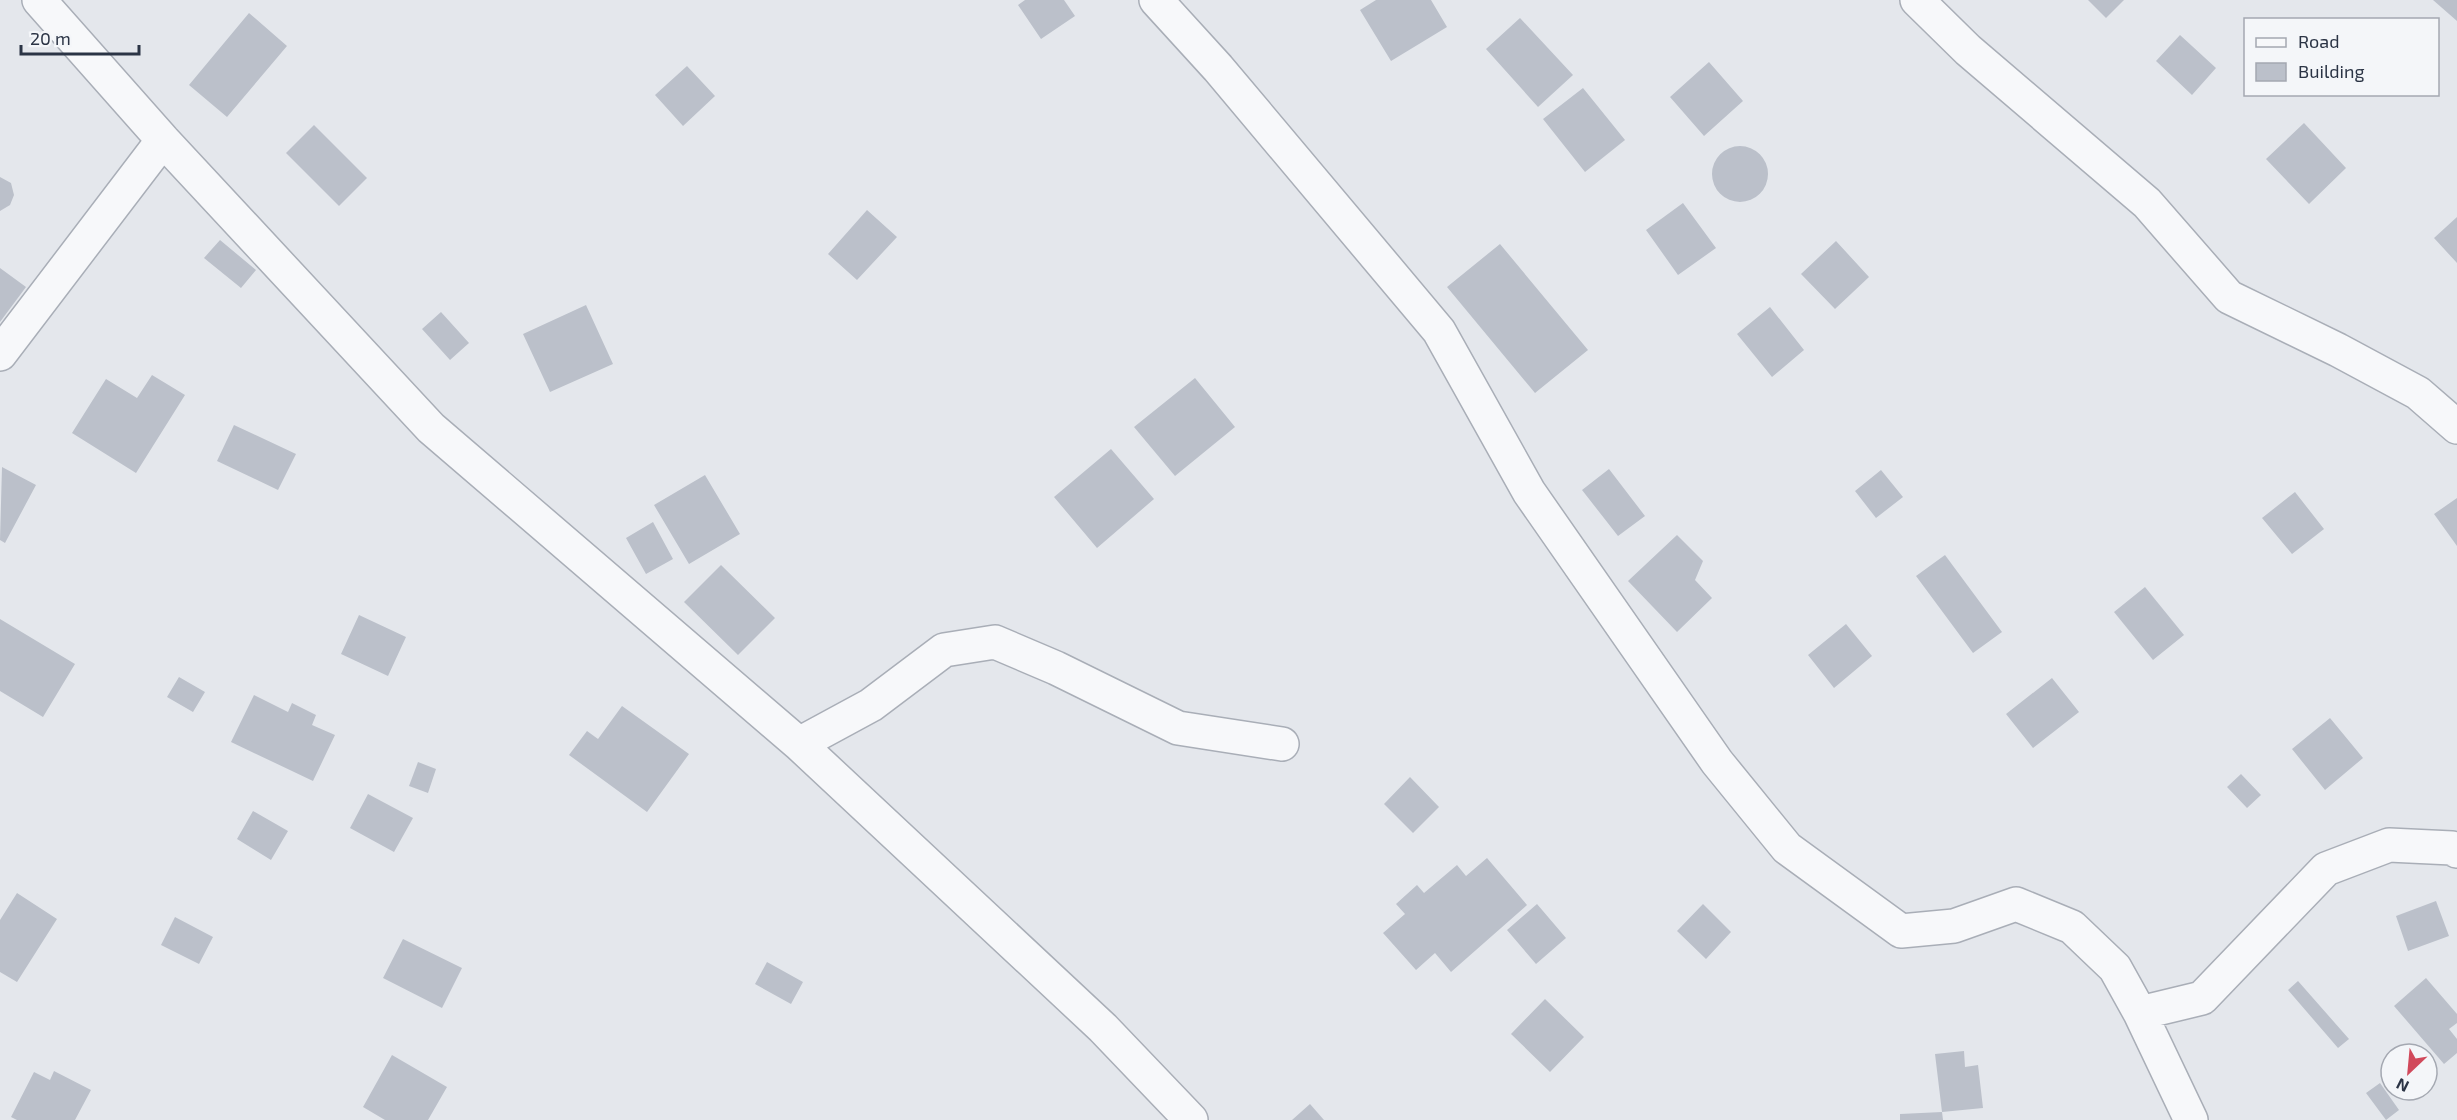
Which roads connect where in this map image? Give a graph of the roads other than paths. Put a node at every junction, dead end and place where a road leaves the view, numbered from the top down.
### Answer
1 (39, 0) edge
2 (1156, 0) edge
3 (1917, 0) edge
4 (163, 140) junction
5 (0, 354) edge
6 (2457, 427) edge
7 (799, 744) junction
8 (1282, 744) dead end
9 (2457, 851) edge
10 (2140, 1013) junction
11 (1191, 1120) edge
12 (2191, 1120) edge

1 - 4 street
2 - 10 street
3 - 6 street
4 - 5 street
4 - 7 street
7 - 8 street
7 - 11 street
9 - 10 street
10 - 12 street

